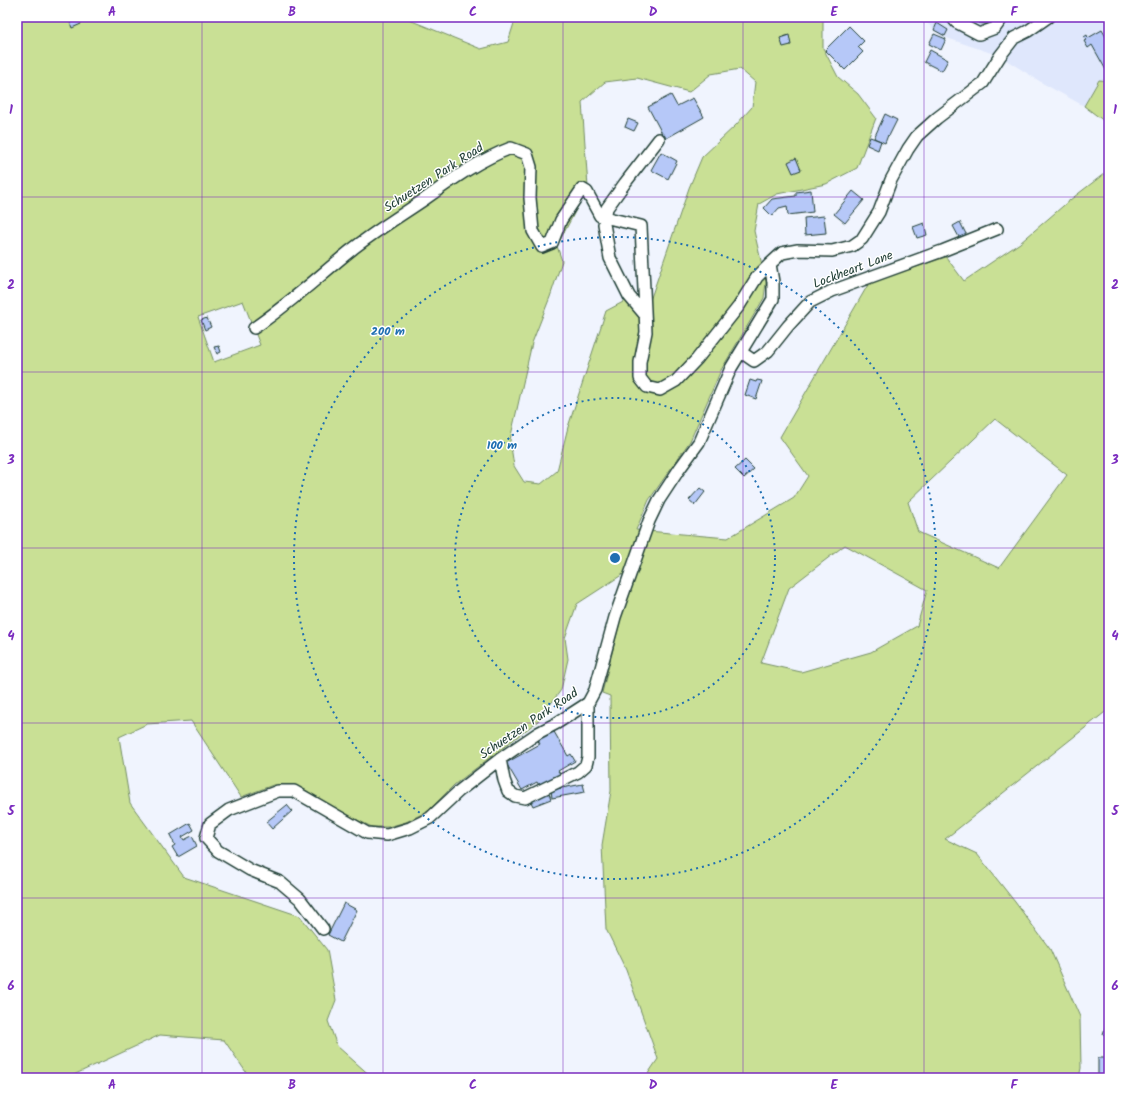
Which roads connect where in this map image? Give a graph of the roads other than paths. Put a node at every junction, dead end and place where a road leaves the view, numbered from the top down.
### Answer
1 (952, 17) edge
2 (1003, 17) edge
3 (1048, 17) edge
4 (659, 139) dead end
5 (605, 218) junction
6 (997, 229) dead end
7 (770, 264) junction
8 (645, 315) junction
9 (254, 328) dead end
10 (741, 352) junction
11 (588, 703) junction
12 (500, 759) junction
13 (323, 929) dead end

1 - 2 street
3 - 7 street
4 - 5 street
5 - 8 street
5 - 8 street
5 - 9 street, Schuetzen Park Road
6 - 10 street, Lockheart Lane
7 - 8 street
7 - 10 street, Schuetzen Park Road
10 - 11 street, Schuetzen Park Road
11 - 12 street, Schuetzen Park Road
11 - 12 street
12 - 13 street, Schuetzen Park Road

